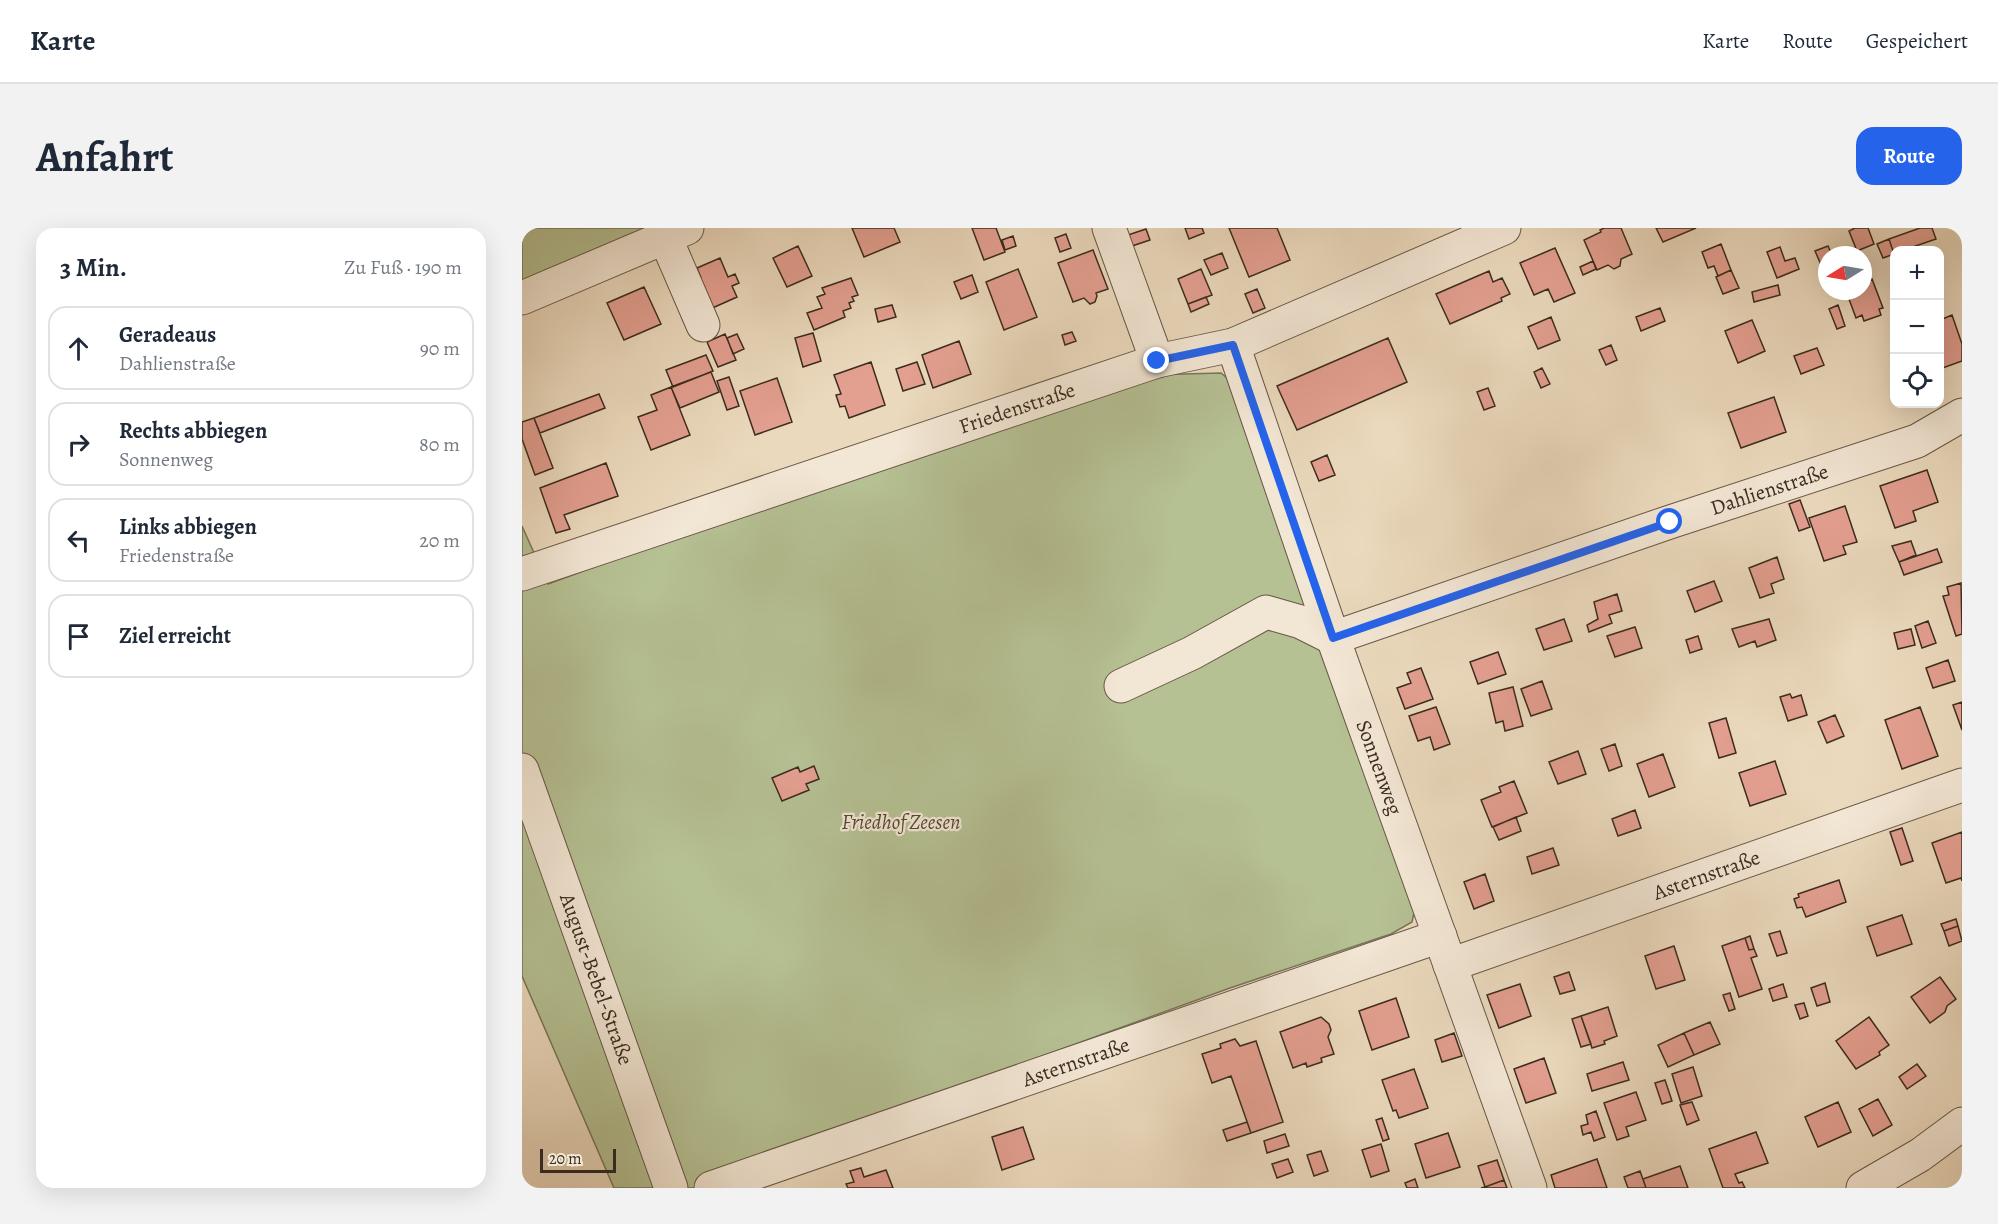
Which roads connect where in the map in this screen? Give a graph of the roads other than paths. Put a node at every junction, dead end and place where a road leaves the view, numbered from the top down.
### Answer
1 (1109, 228) edge
2 (1504, 228) edge
3 (676, 233) edge
4 (522, 298) edge
5 (703, 325) dead end
6 (1233, 345) junction
7 (1157, 361) junction
8 (1962, 415) edge
9 (522, 574) edge
10 (1333, 638) junction
11 (1121, 686) dead end
12 (524, 780) edge
13 (1962, 785) edge
14 (1445, 950) junction
15 (1962, 1124) edge
16 (671, 1188) edge
17 (711, 1188) edge
18 (1530, 1188) edge
19 (1863, 1188) edge

1 - 7 street
2 - 6 street, Friedenstraße
3 - 4 street
3 - 5 street
6 - 7 street, Friedenstraße
6 - 10 street, Sonnenweg
7 - 9 street, Friedenstraße
8 - 10 street, Dahlienstraße
10 - 11 street
10 - 14 street, Sonnenweg
12 - 16 street, August-Bebel-Straße
13 - 14 street, Asternstraße
14 - 17 street, Asternstraße
14 - 18 street, Sonnenweg
15 - 19 street

